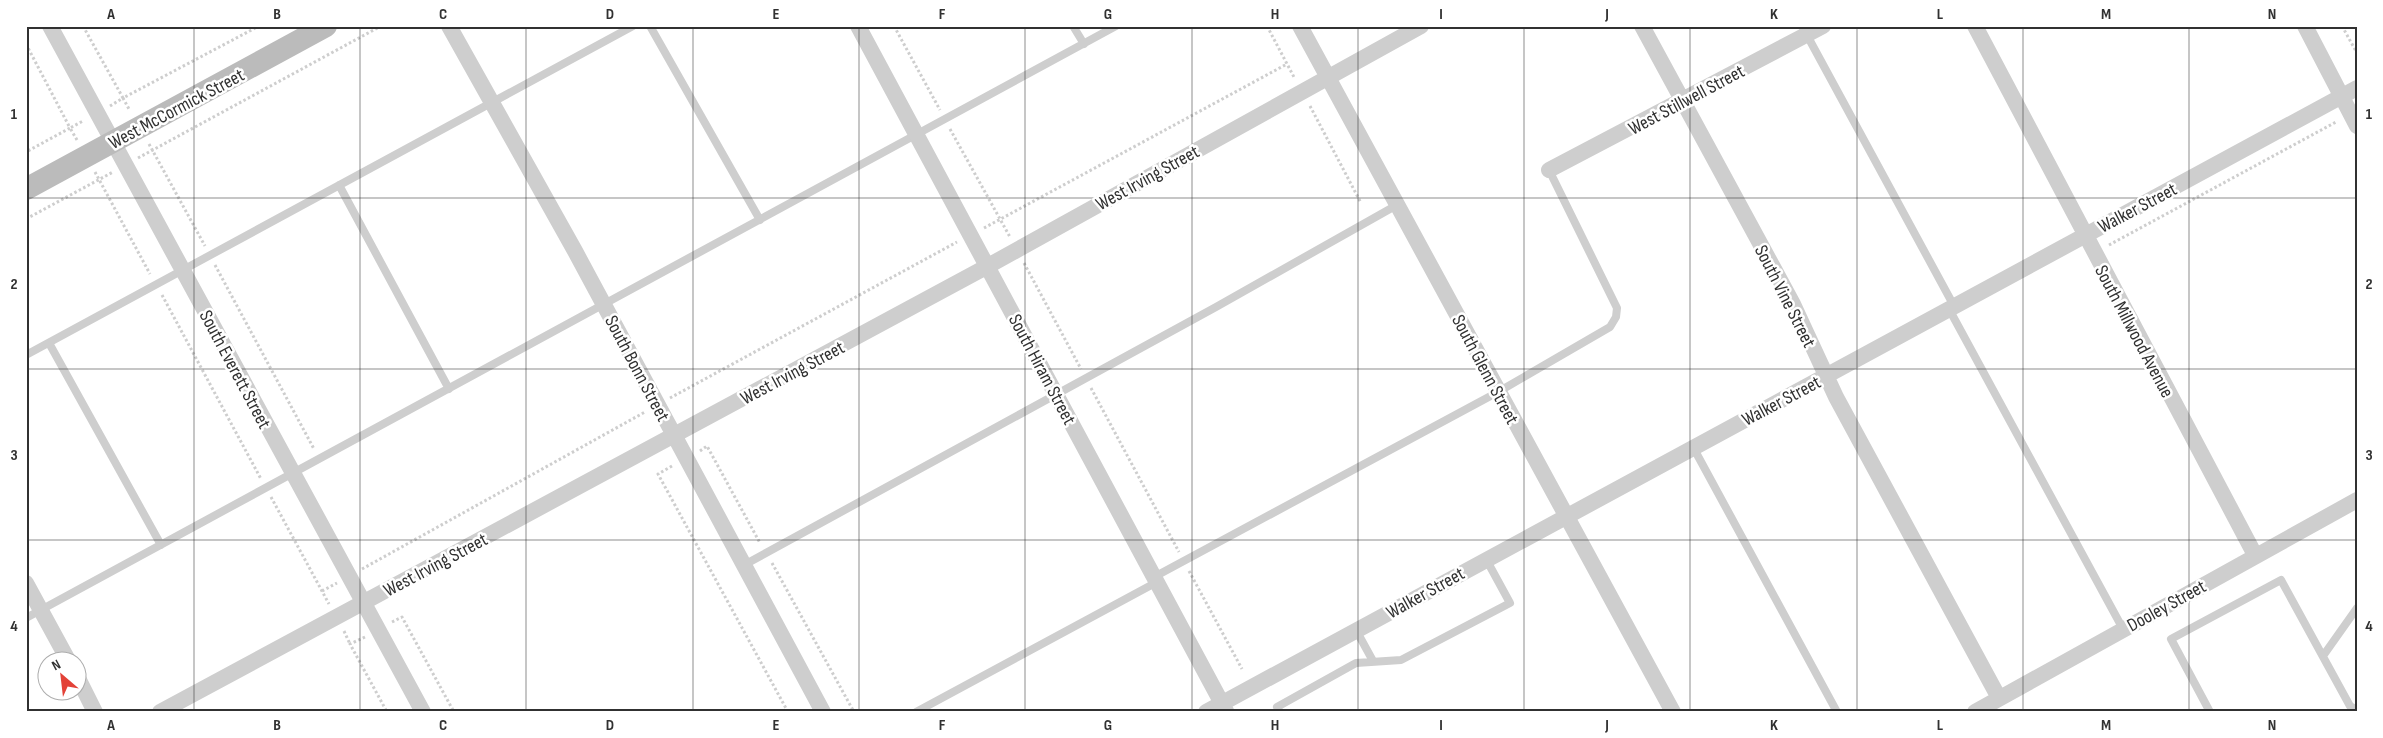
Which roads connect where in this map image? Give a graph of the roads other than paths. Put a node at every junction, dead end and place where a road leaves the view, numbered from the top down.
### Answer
1 (50, 26) edge
2 (326, 26) edge
3 (449, 26) edge
4 (633, 26) edge
5 (650, 26) edge
6 (858, 26) edge
7 (1073, 26) edge
8 (1116, 26) edge
9 (1300, 26) edge
10 (1421, 26) edge
11 (1642, 26) edge
12 (1823, 26) edge
13 (1975, 26) edge
14 (2305, 26) edge
15 (1805, 31) edge
16 (1084, 44) junction
17 (1328, 77) junction
18 (2357, 88) edge
19 (2341, 97) junction
20 (492, 102) junction
21 (1683, 102) junction
22 (2354, 120) edge
23 (917, 135) junction
24 (114, 142) junction
25 (1548, 170) joint
26 (339, 185) junction
27 (26, 189) edge
28 (1397, 205) junction
29 (760, 220) junction
30 (2085, 235) junction
31 (988, 266) junction
32 (182, 270) junction
33 (604, 304) junction
34 (1951, 307) junction
35 (49, 343) junction
36 (26, 355) edge
37 (1826, 375) junction
38 (449, 388) junction
39 (1498, 392) junction
40 (1056, 394) junction
41 (675, 435) junction
42 (1693, 447) junction
43 (292, 474) junction
44 (2357, 500) edge
45 (1565, 516) junction
46 (160, 545) junction
47 (2255, 556) junction
48 (1486, 559) junction
49 (744, 565) junction
50 (1155, 580) junction
51 (26, 582) edge
52 (363, 603) junction
53 (2357, 608) edge
54 (41, 610) junction
55 (26, 618) edge
56 (2123, 629) junction
57 (1356, 630) junction
58 (63, 650) edge
59 (2323, 656) junction
60 (1373, 661) junction
61 (88, 697) edge
62 (1999, 698) junction
63 (1224, 708) edge
64 (2351, 709) edge
65 (96, 712) edge
66 (160, 712) edge
67 (423, 712) edge
68 (823, 712) edge
69 (916, 712) edge
70 (1206, 712) edge
71 (1280, 712) edge
72 (1673, 712) edge
73 (1837, 712) edge
74 (1975, 712) edge
75 (2210, 712) edge

1 - 24 street, South Everett Street
2 - 24 street, West McCormick Street
3 - 20 street, South Bonn Street
4 - 20 lane
5 - 29 lane
6 - 23 street, South Hiram Street
7 - 16 lane
8 - 16 lane
9 - 17 street, South Glenn Street
10 - 17 street, West Irving Street
11 - 21 street, South Vine Street
12 - 15 street, West Stillwell Street
13 - 30 street, South Millwood Avenue
14 - 19 street
15 - 21 street, West Stillwell Street
15 - 34 lane
16 - 23 lane
17 - 28 street, South Glenn Street
17 - 31 street, West Irving Street
18 - 19 street, Walker Street
19 - 22 street
19 - 30 street, Walker Street
20 - 26 lane
20 - 33 street, South Bonn Street
21 - 25 street, West Stillwell Street
21 - 37 street, South Vine Street
23 - 29 lane
23 - 31 street, South Hiram Street
24 - 27 street, West McCormick Street
24 - 32 street, South Everett Street
25 - 39 lane
26 - 32 lane
26 - 38 lane
28 - 39 street, South Glenn Street
28 - 40 lane
29 - 33 lane
30 - 34 street, Walker Street
30 - 47 street, South Millwood Avenue
31 - 40 street, South Hiram Street
31 - 41 street, West Irving Street
32 - 35 lane
32 - 43 street, South Everett Street
33 - 38 lane
33 - 41 street, South Bonn Street
34 - 37 street, Walker Street
34 - 56 lane
35 - 36 lane
35 - 46 lane
37 - 42 street, Walker Street
37 - 62 street, South Vine Street
38 - 43 lane
39 - 45 street, South Glenn Street
39 - 50 lane
40 - 49 lane
40 - 50 street, South Hiram Street
41 - 49 street, South Bonn Street
41 - 52 street, West Irving Street
42 - 45 street, Walker Street
42 - 73 lane
43 - 46 lane
43 - 52 street, South Everett Street
44 - 47 street, Dooley Street
45 - 48 street, Walker Street
45 - 72 street, South Glenn Street
46 - 54 lane
47 - 56 street, Dooley Street
48 - 57 street, Walker Street
48 - 60 lane
49 - 68 street, South Bonn Street
50 - 63 street, South Hiram Street
50 - 69 lane
51 - 54 street
52 - 66 street, West Irving Street
52 - 67 street, South Everett Street
53 - 59 lane
54 - 55 lane
54 - 58 street
56 - 62 street, Dooley Street
57 - 60 lane
57 - 63 street, Walker Street
59 - 64 lane
59 - 75 lane
60 - 71 lane
61 - 65 street
62 - 74 street, Dooley Street
63 - 70 street, Walker Street

